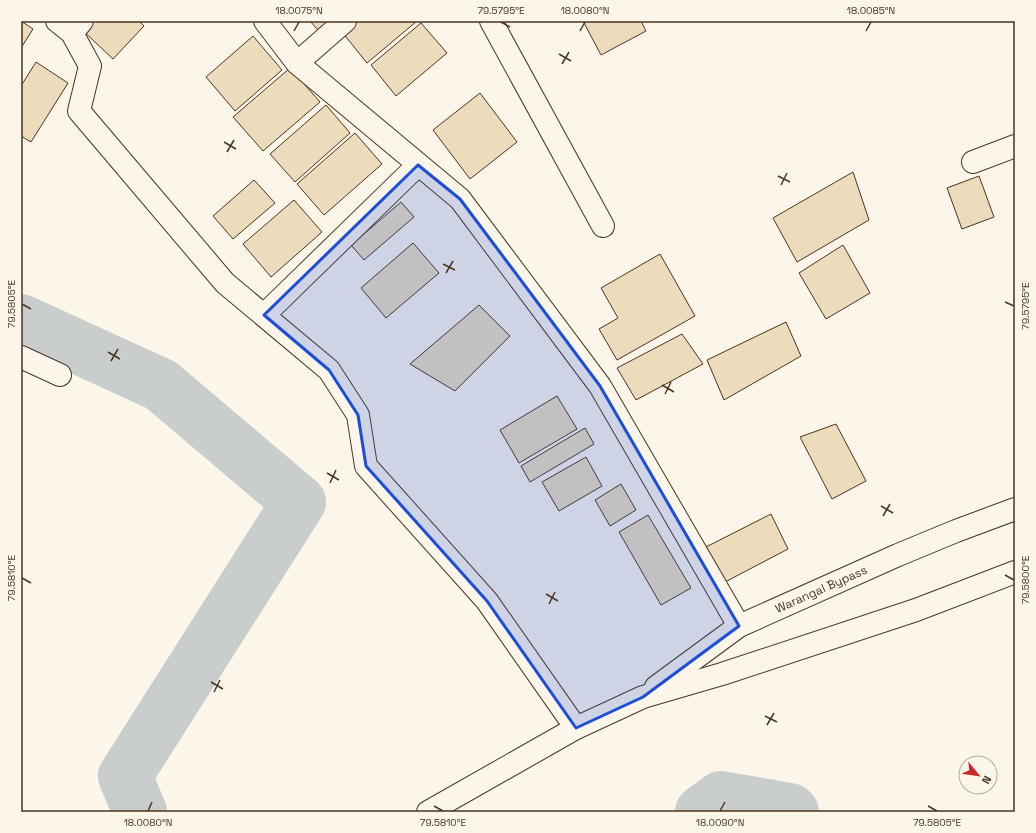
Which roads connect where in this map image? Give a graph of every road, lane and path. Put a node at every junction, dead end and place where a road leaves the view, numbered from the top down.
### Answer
1 (265, 21) edge
2 (345, 21) edge
3 (491, 21) edge
4 (70, 25) edge
5 (297, 63) junction
6 (1015, 146) edge
7 (973, 162) dead end
8 (418, 165) junction
9 (603, 226) dead end
10 (264, 315) junction
11 (21, 357) edge
12 (60, 376) dead end
13 (1015, 509) edge
14 (1015, 573) edge
15 (739, 626) junction
16 (643, 697) junction
17 (576, 728) junction
18 (428, 812) edge

1 - 5 street
2 - 5 street
3 - 9 street
4 - 10 street
5 - 8 street
6 - 7 street
8 - 10 street
8 - 15 street
10 - 17 street
11 - 12 street
13 - 15 street, Warangal Bypass
14 - 16 street
15 - 16 street, Warangal Bypass
16 - 17 street
17 - 18 street

